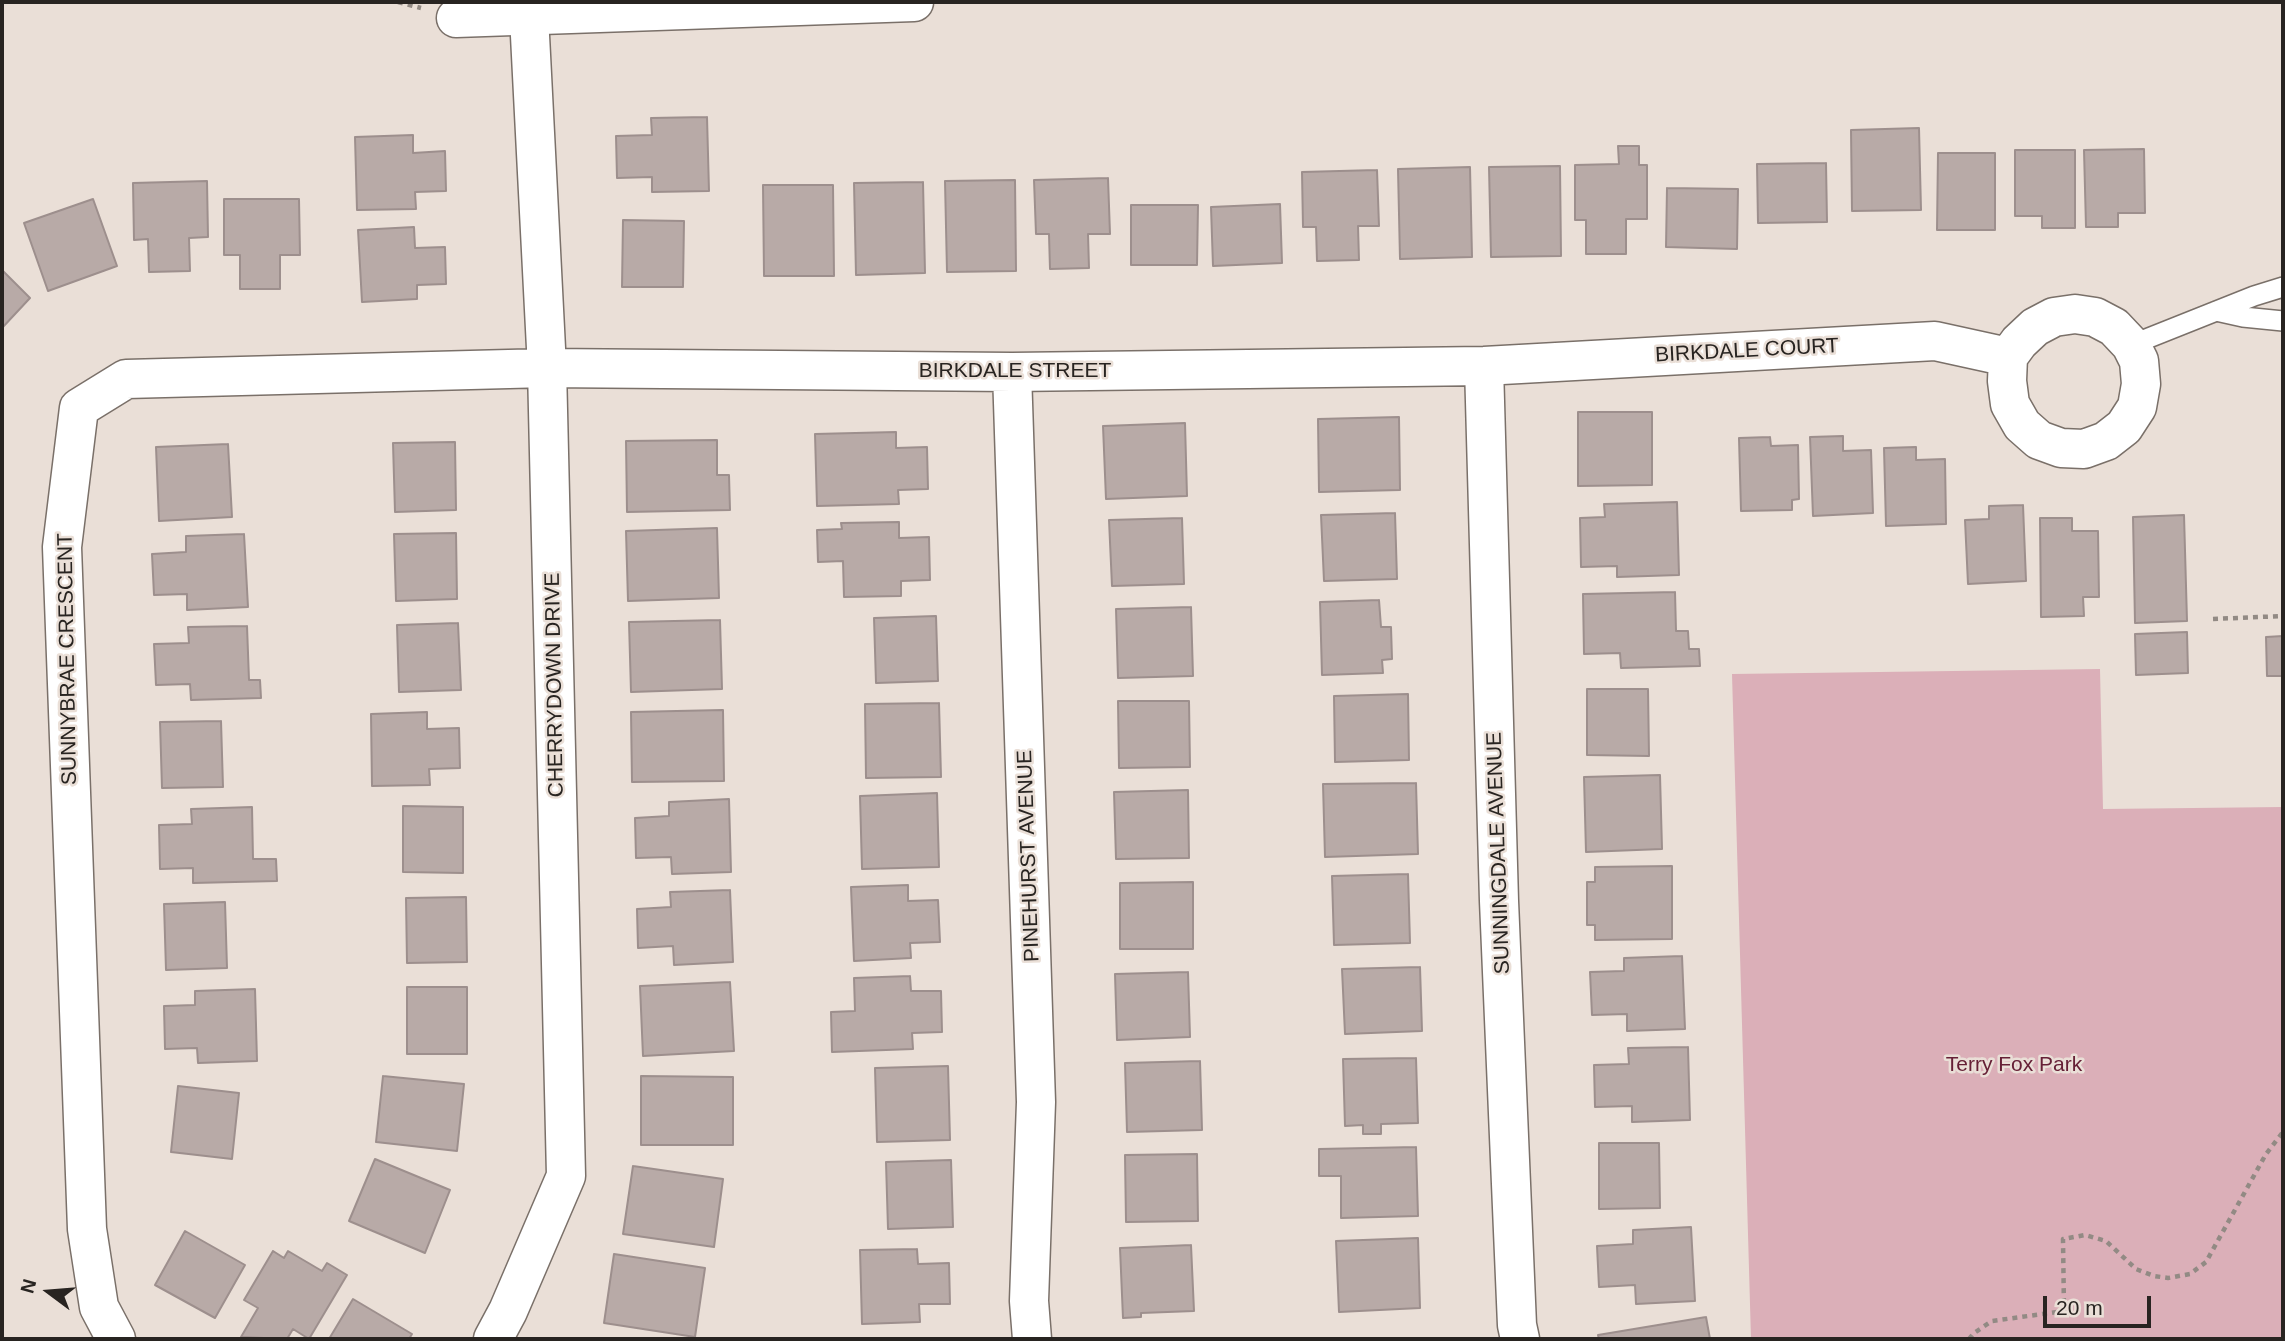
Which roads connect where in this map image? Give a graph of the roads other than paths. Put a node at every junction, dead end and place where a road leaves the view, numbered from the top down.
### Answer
1 (914, 2) edge
2 (529, 16) junction
3 (456, 18) dead end
4 (2283, 287) edge
5 (2216, 311) junction
6 (2283, 321) edge
7 (2131, 345) junction
8 (2008, 358) junction
9 (1484, 366) junction
10 (547, 368) junction
11 (1012, 372) junction
12 (116, 1339) edge
13 (493, 1339) edge
14 (1032, 1339) edge
15 (1520, 1339) edge

1 - 2 street
2 - 3 street
2 - 10 street, CHERRYDOWN DRIVE
4 - 5 lane
5 - 6 lane
5 - 7 lane
7 - 8 street
7 - 8 street
8 - 9 street, BIRKDALE COURT
9 - 11 street, BIRKDALE STREET
9 - 15 street, SUNNINGDALE AVENUE
10 - 11 street, BIRKDALE STREET
10 - 12 street, SUNNYBRAE CRESCENT
10 - 13 street, CHERRYDOWN DRIVE
11 - 14 street, PINEHURST AVENUE

